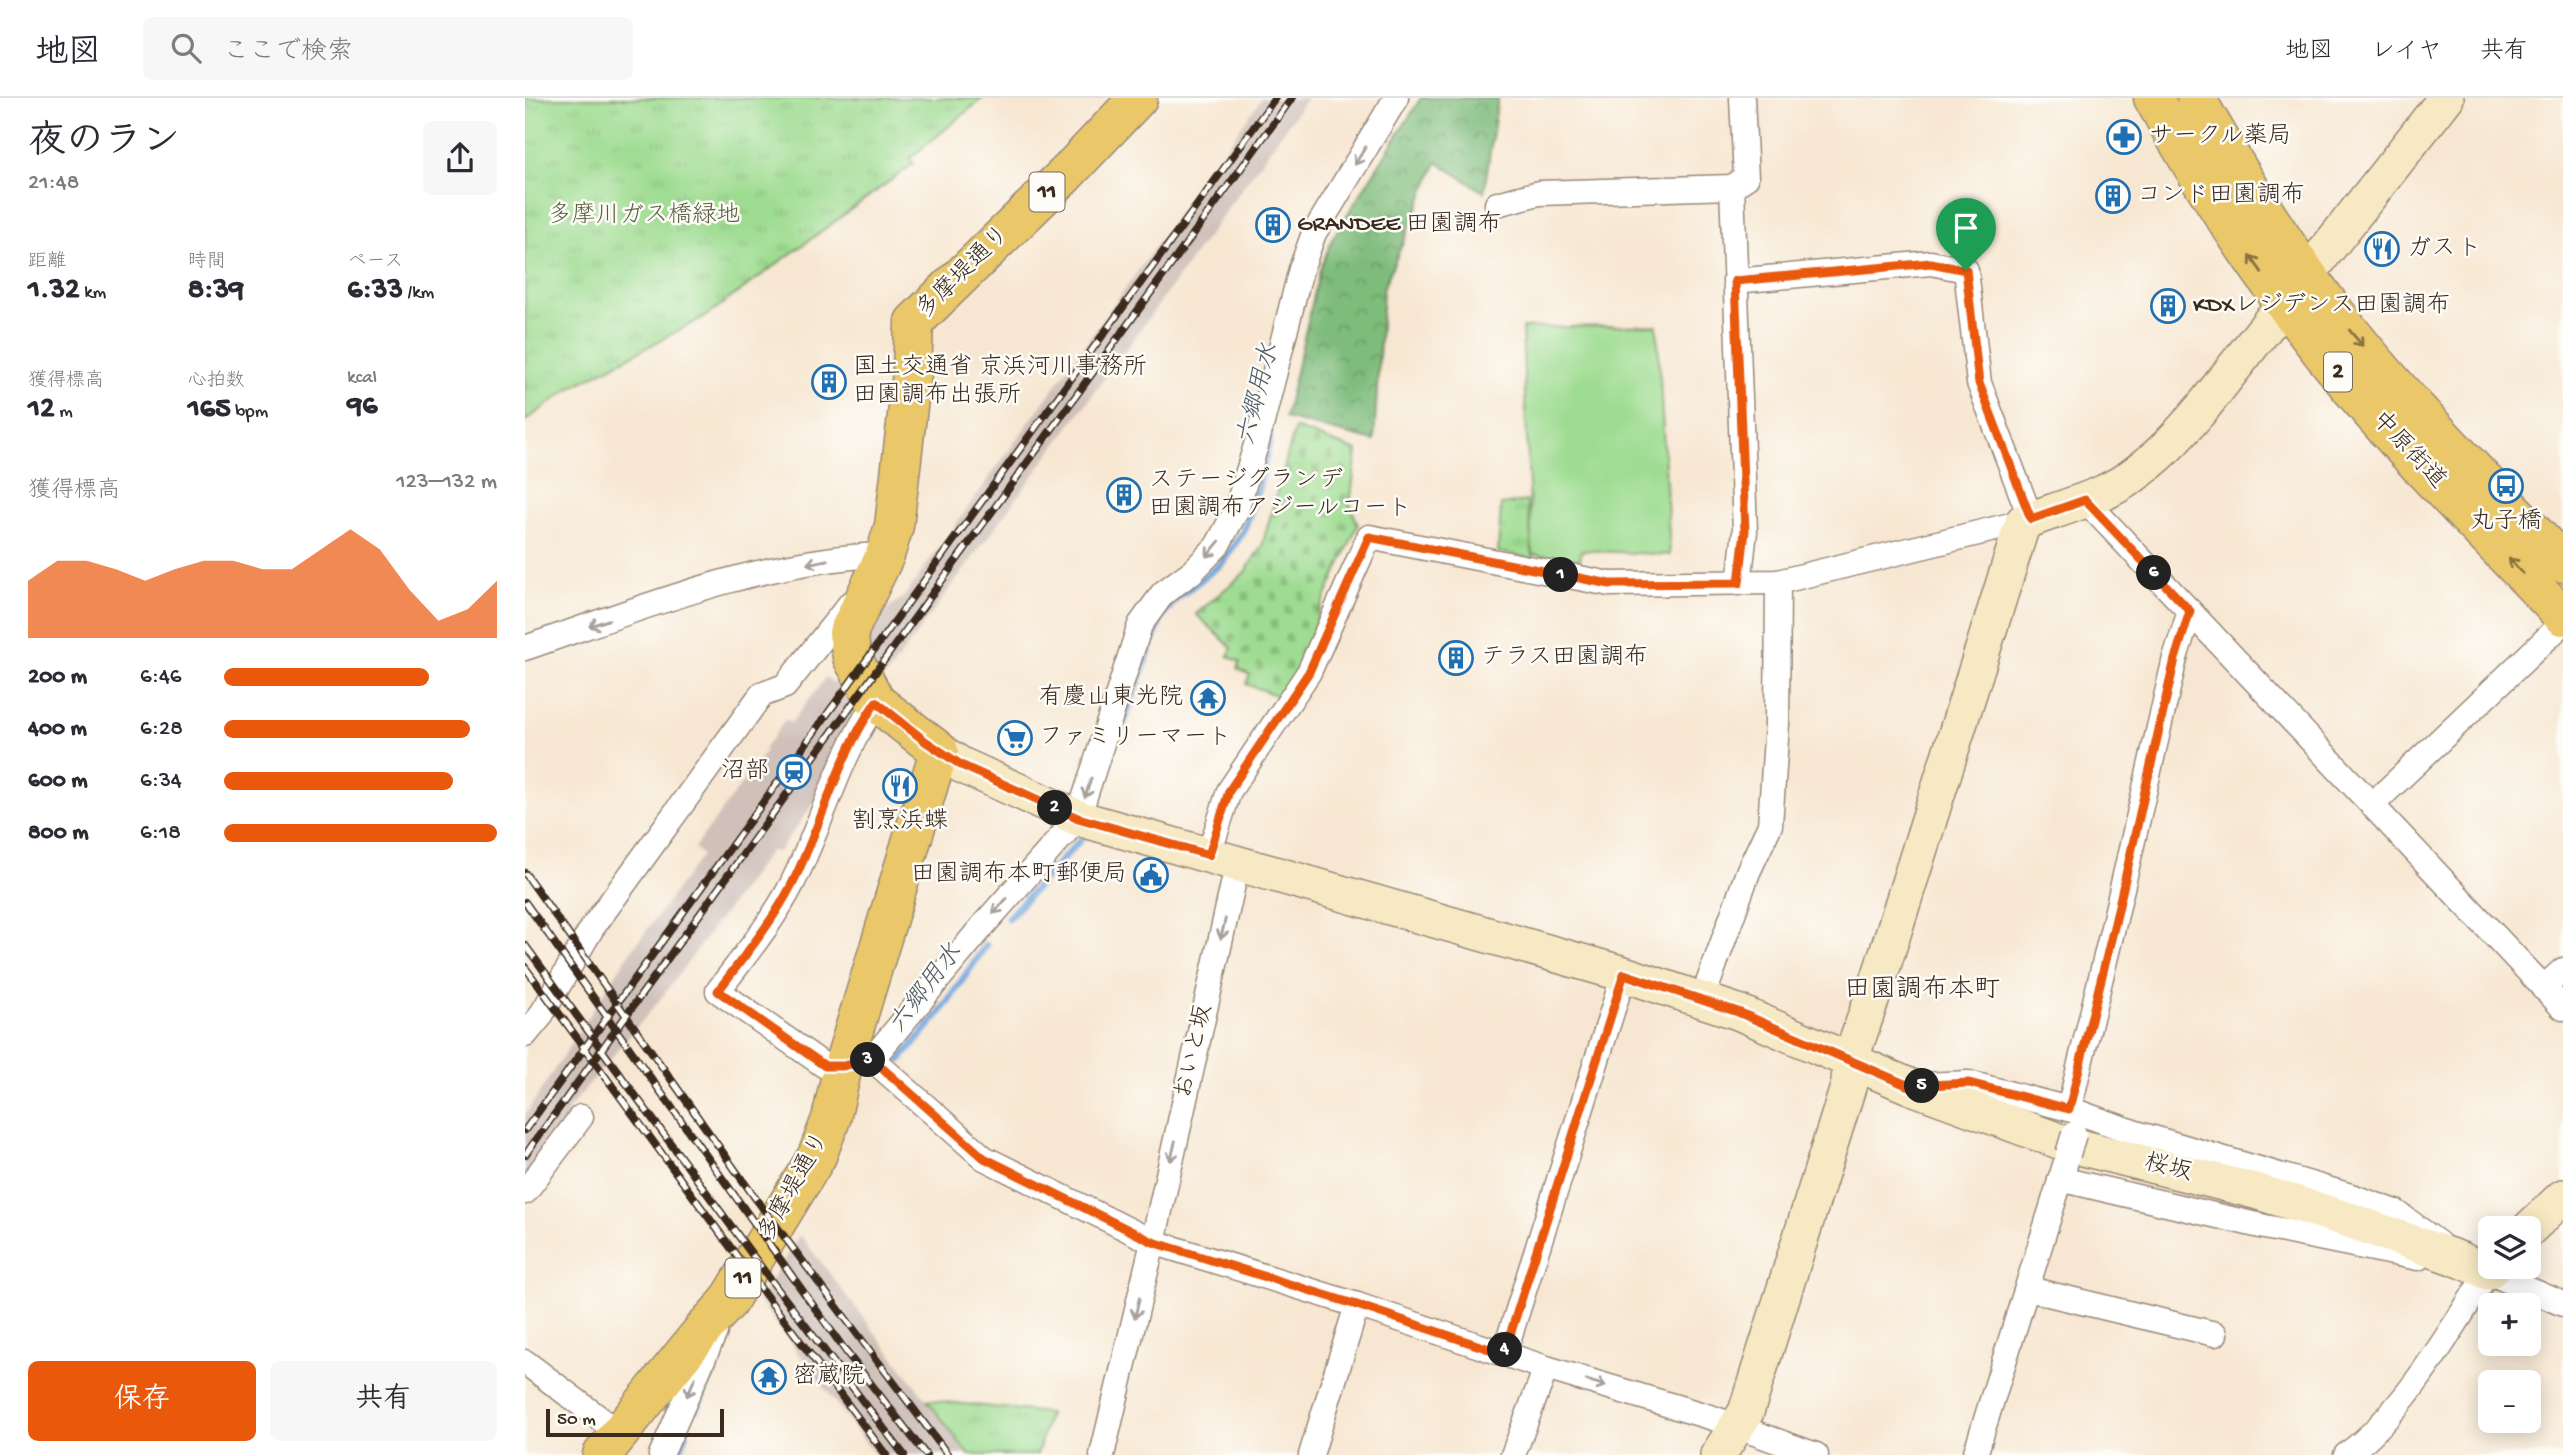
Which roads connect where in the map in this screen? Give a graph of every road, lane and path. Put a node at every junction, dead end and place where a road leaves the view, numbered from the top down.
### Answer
1 (1138, 98) edge
2 (1396, 98) edge
3 (1742, 98) edge
4 (2153, 98) edge
5 (2196, 98) edge
6 (2446, 98) edge
7 (1732, 187) junction
8 (1497, 204) dead end
9 (2307, 274) junction
10 (1735, 281) junction
11 (2284, 303) junction
12 (2085, 500) junction
13 (2027, 520) junction
14 (885, 555) junction
15 (2563, 564) edge
16 (1778, 582) junction
17 (1739, 583) junction
18 (862, 604) junction
19 (2190, 611) junction
20 (2563, 616) edge
21 (2563, 624) edge
22 (525, 648) edge
23 (876, 702) junction
24 (939, 751) junction
25 (2372, 805) junction
26 (1078, 818) junction
27 (1224, 858) junction
28 (2563, 970) edge
29 (1624, 974) junction
30 (2543, 988) junction
31 (1702, 1000) junction
32 (2563, 1009) edge
33 (525, 1035) edge
34 (1850, 1061) junction
35 (858, 1062) junction
36 (1909, 1086) junction
37 (2069, 1109) junction
38 (581, 1117) dead end
39 (2071, 1144) dead end
40 (2060, 1179) junction
41 (525, 1192) edge
42 (2563, 1197) edge
43 (2541, 1218) edge
44 (1153, 1242) junction
45 (2478, 1264) edge
46 (2478, 1265) edge
47 (2478, 1266) edge
48 (2478, 1272) edge
49 (2509, 1279) edge
50 (2028, 1289) junction
51 (728, 1303) junction
52 (2563, 1304) edge
53 (1357, 1305) junction
54 (2215, 1334) dead end
55 (1504, 1354) junction
56 (525, 1362) edge
57 (1546, 1367) junction
58 (1738, 1427) junction
59 (611, 1444) edge
60 (661, 1455) edge
61 (1102, 1455) edge
62 (1311, 1455) edge
63 (1513, 1455) edge
64 (1718, 1455) edge
65 (1816, 1455) edge
66 (1975, 1455) edge
67 (2346, 1455) edge

1 - 14 main road, 多摩堤通り / 11
2 -> 26 street
3 - 7 street
11 -> 4 main road, 中原街道 / 2
5 - 9 main road, 中原街道 / 2
6 - 9 street
7 - 8 street
7 - 10 street
9 - 11 street
9 -> 15 main road, 中原街道 / 2
10 - 13 street
10 - 17 street
11 - 12 street
20 -> 11 main road, 中原街道 / 2
12 - 13 street
12 - 19 street
13 - 16 street
13 - 34 street
14 - 18 main road, 多摩堤通り / 11
14 -> 22 street
16 - 17 street
16 - 31 street
17 - 27 street, おいと坂
18 - 23 main road, 多摩堤通り / 11
18 - 33 street
19 - 25 street
19 - 37 street
21 - 25 street
23 - 24 main road, 多摩堤通り / 11
23 - 35 street
24 - 26 street, 桜坂
24 - 35 main road, 多摩堤通り / 11
25 - 30 street
26 - 27 street, 桜坂
26 -> 35 street
27 - 29 street, 桜坂
27 -> 44 street, おいと坂
28 - 30 street
29 - 31 street, 桜坂
29 - 55 street
30 - 32 street
31 - 34 street, 桜坂
34 - 36 street, 桜坂
34 - 58 street
35 - 44 street
35 - 51 main road, 多摩堤通り / 11
36 - 37 street
36 - 46 street, 桜坂
37 - 45 street
38 - 41 street
39 - 40 street
40 - 47 street
40 - 50 street
42 - 43 street
44 - 53 street
44 -> 61 street, おいと坂
48 - 67 street
49 - 52 street
50 - 54 street
50 - 66 street
51 - 59 main road, 多摩堤通り / 11
51 -> 60 street
53 - 55 street
53 - 62 street
55 - 57 street
56 - 59 street
57 -> 58 street
57 - 63 street
58 - 64 street
58 - 65 street

